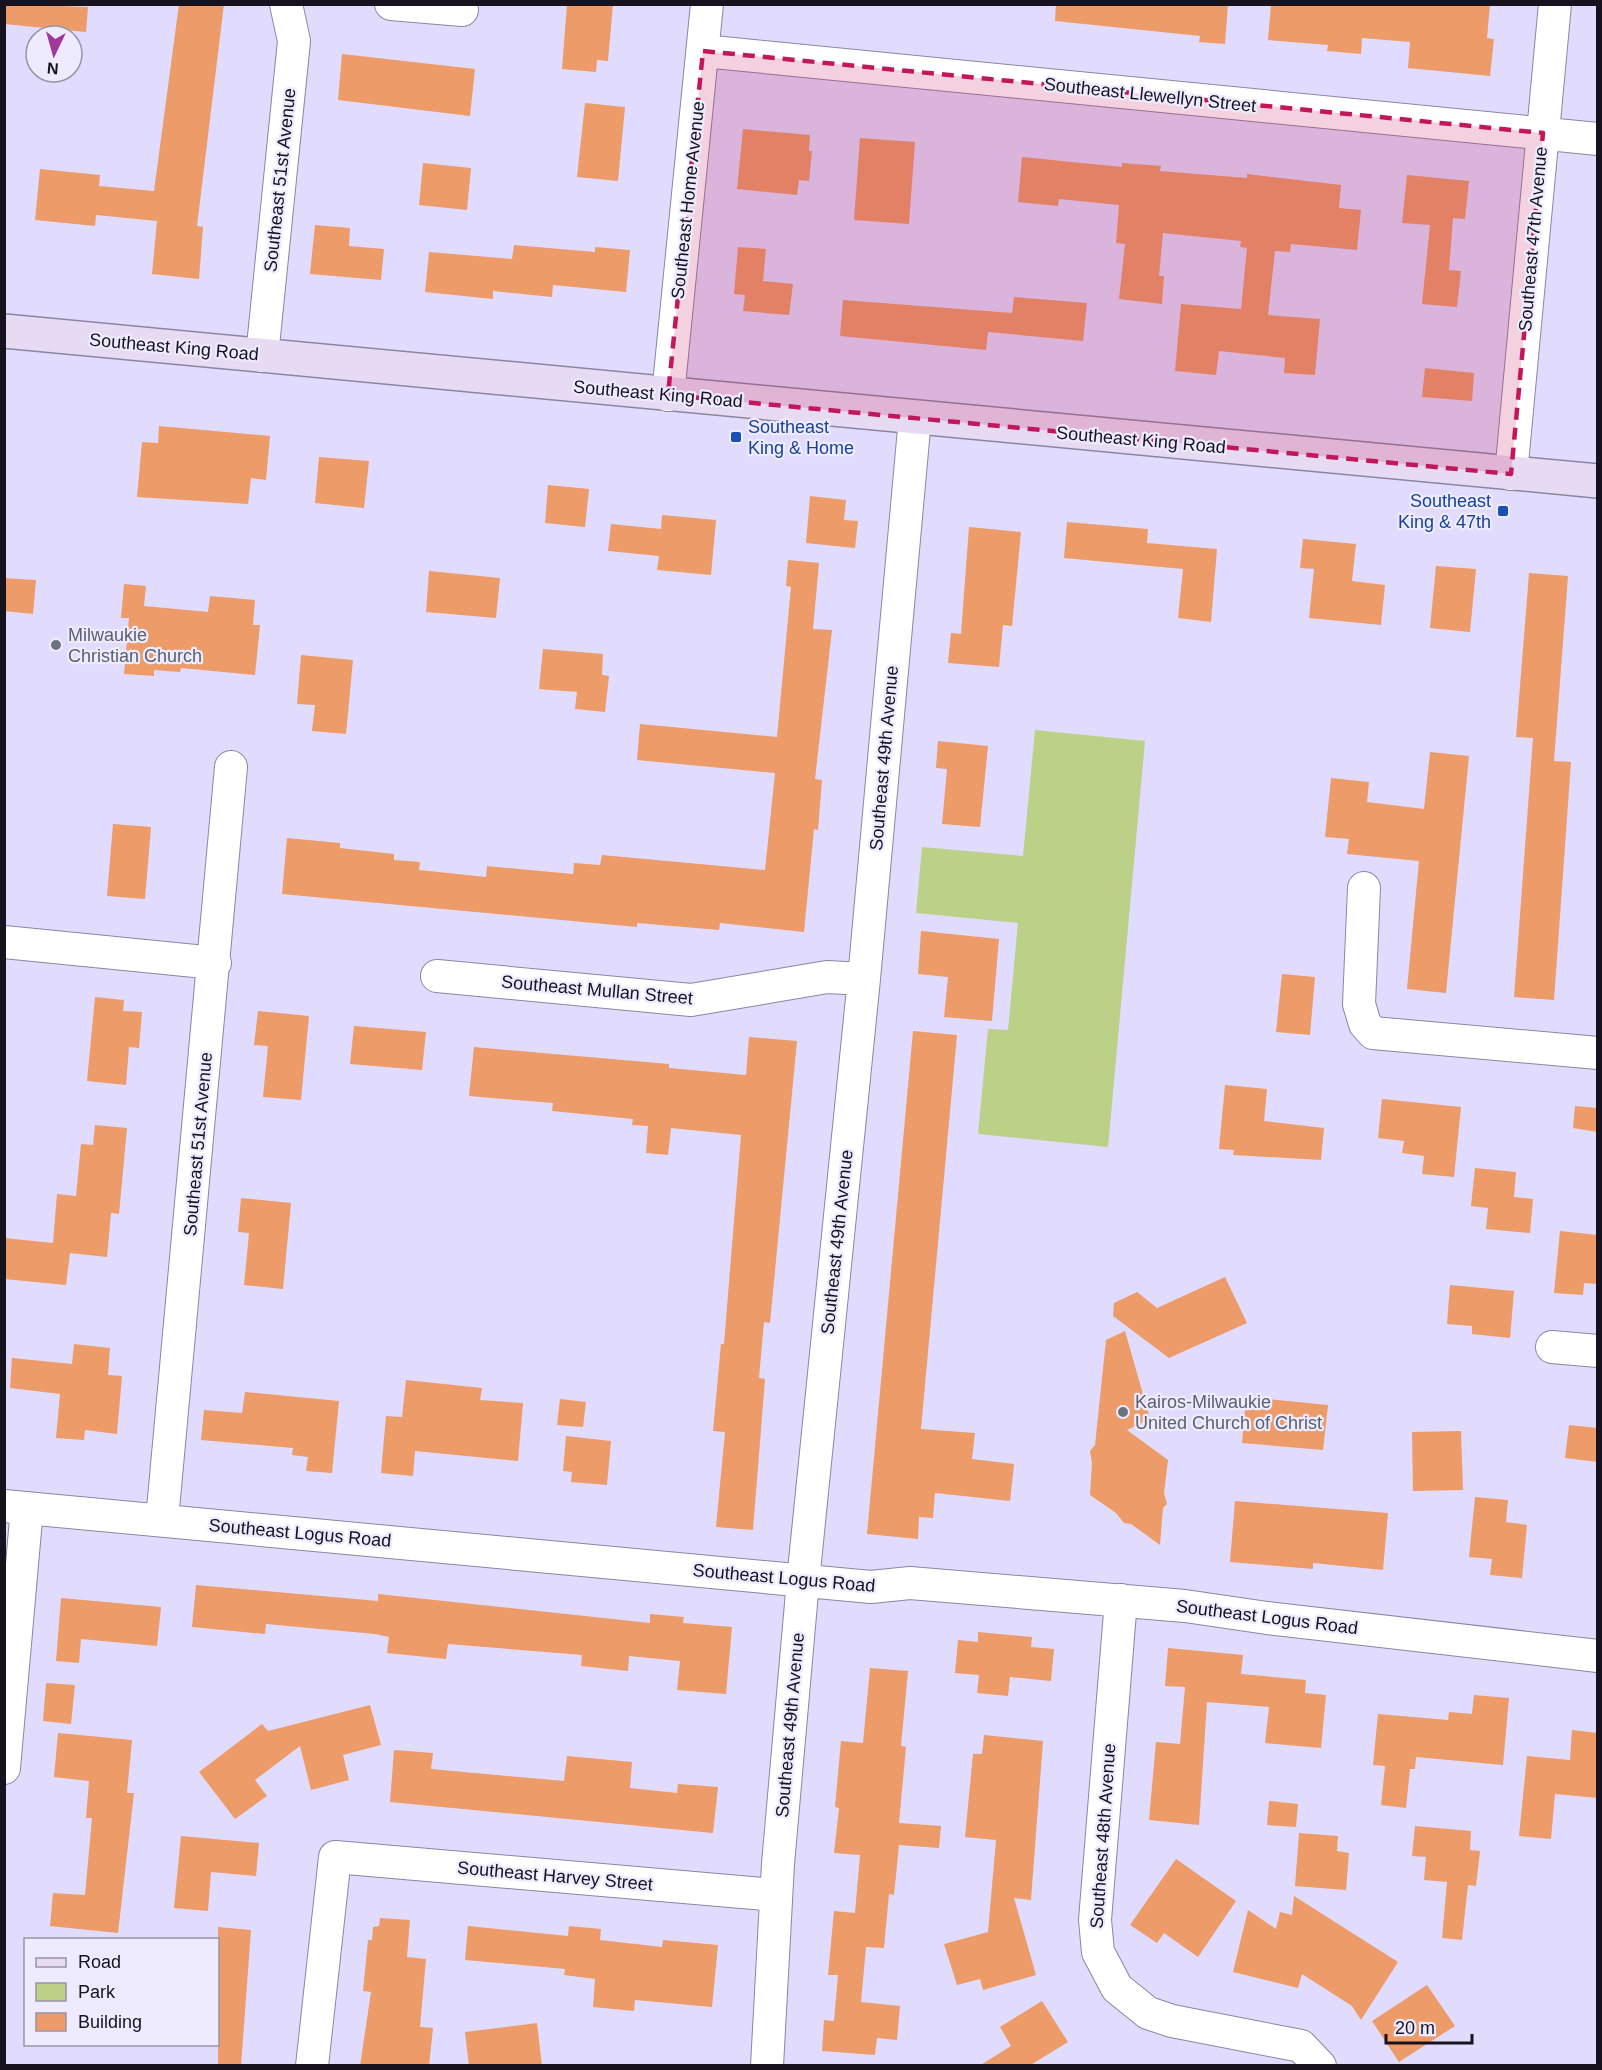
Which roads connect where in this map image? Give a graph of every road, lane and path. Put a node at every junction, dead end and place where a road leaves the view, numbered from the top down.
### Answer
1 (286, 4) edge
2 (391, 4) edge
3 (707, 4) edge
4 (1555, 4) edge
5 (462, 10) dead end
6 (703, 51) junction
7 (1543, 134) junction
8 (1598, 139) edge
9 (4, 331) edge
10 (262, 356) junction
11 (668, 395) junction
12 (915, 418) junction
13 (1512, 474) junction
14 (1598, 481) edge
15 (231, 767) dead end
16 (1364, 888) dead end
17 (4, 942) edge
18 (215, 963) junction
19 (437, 976) dead end
20 (864, 979) junction
21 (1598, 1053) edge
22 (1552, 1347) dead end
23 (1598, 1351) edge
24 (16, 1507) edge
25 (162, 1520) junction
26 (803, 1581) junction
27 (1120, 1600) junction
28 (1598, 1656) edge
29 (4, 1768) edge
30 (776, 1895) junction
31 (312, 2066) edge
32 (767, 2066) edge
33 (1320, 2066) edge

1 - 10 street, Southeast 51st Avenue
2 - 5 street
3 - 6 street, Southeast Home Avenue
4 - 7 street, Southeast 47th Avenue
6 - 7 street, Southeast Llewellyn Street
6 - 11 street, Southeast Home Avenue
7 - 8 street, Southeast Llewellyn Street
7 - 13 street, Southeast 47th Avenue
9 - 10 main road, Southeast King Road
10 - 11 main road, Southeast King Road
11 - 12 main road, Southeast King Road
12 - 13 main road, Southeast King Road
12 - 20 street, Southeast 49th Avenue
13 - 14 main road, Southeast King Road
15 - 18 street, Southeast 51st Avenue
16 - 21 street
17 - 18 street
18 - 25 street, Southeast 51st Avenue
19 - 20 street, Southeast Mullan Street
20 - 26 street, Southeast 49th Avenue
22 - 23 street
24 - 25 street, Southeast Logus Road
24 - 29 street
25 - 26 street, Southeast Logus Road
26 - 27 street, Southeast Logus Road
26 - 30 street, Southeast 49th Avenue
27 - 28 street, Southeast Logus Road
27 - 33 street, Southeast 48th Avenue
30 - 31 street, Southeast Harvey Street
30 - 32 street, Southeast 49th Avenue

